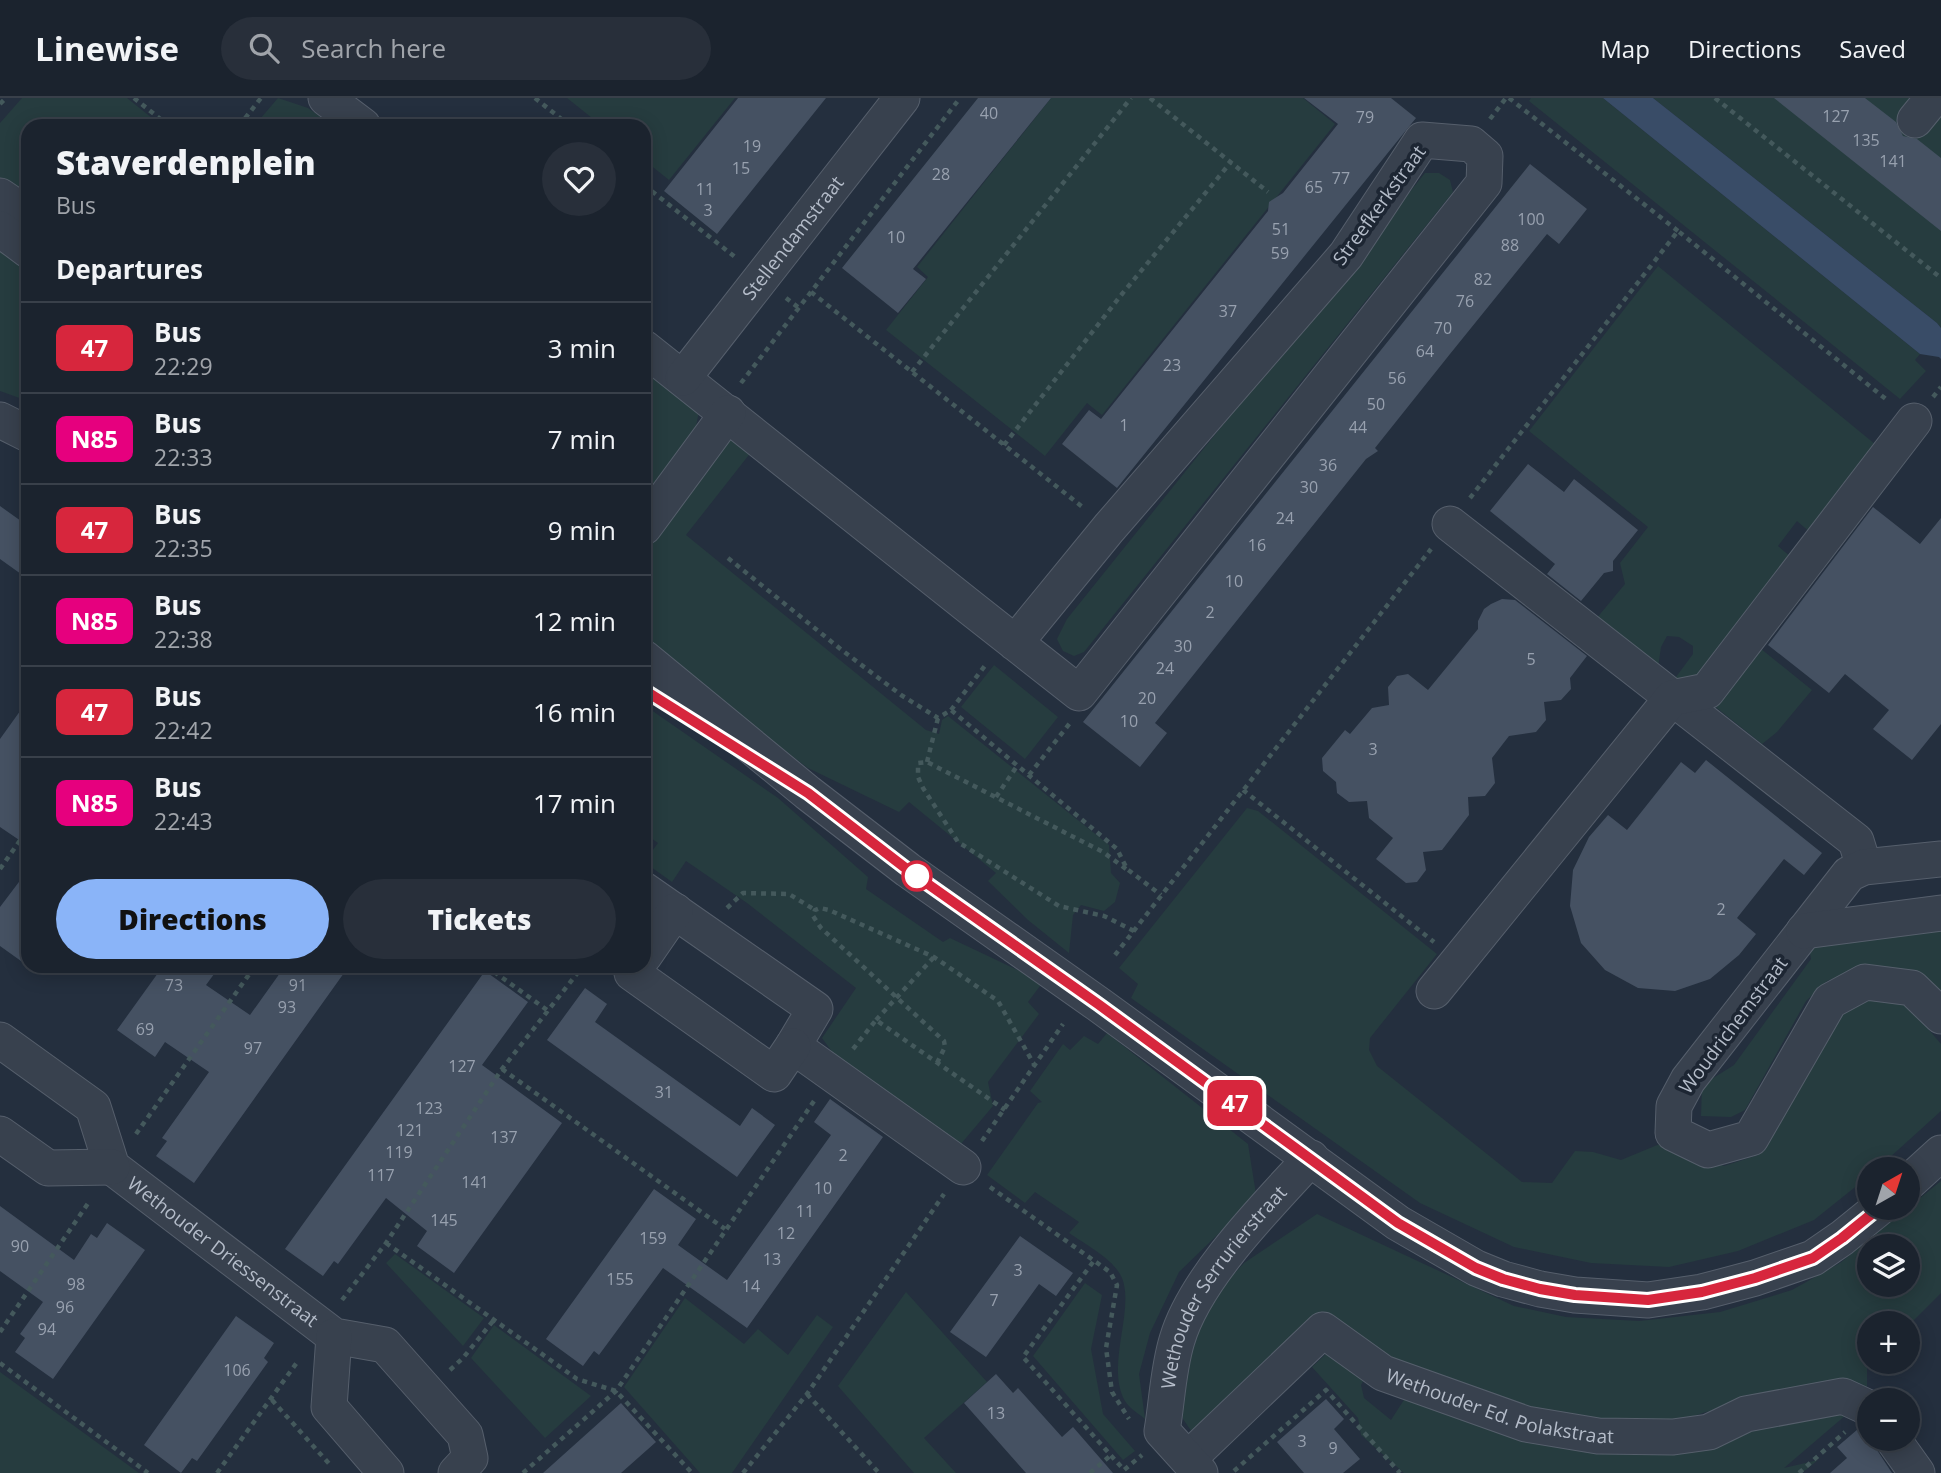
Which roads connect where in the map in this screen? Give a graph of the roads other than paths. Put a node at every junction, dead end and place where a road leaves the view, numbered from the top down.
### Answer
1 (326, 98) edge
2 (902, 98) edge
3 (354, 119) edge
4 (0, 196) edge
5 (21, 210) edge
6 (0, 229) edge
7 (21, 245) edge
8 (651, 353) edge
9 (683, 378) junction
10 (725, 411) junction
11 (0, 420) edge
12 (1914, 421) road end
13 (21, 430) edge
14 (651, 517) edge
15 (1450, 524) road end
16 (1015, 643) junction
17 (651, 664) edge
18 (651, 694) edge
19 (1672, 698) junction
20 (808, 793) junction
21 (1941, 859) edge
22 (1864, 867) junction
23 (651, 895) edge
24 (675, 911) junction
25 (1941, 913) edge
26 (1804, 931) junction
27 (651, 946) edge
28 (632, 973) edge
29 (1434, 990) dead end
30 (1941, 1016) edge
31 (0, 1040) edge
32 (793, 1046) junction
33 (0, 1134) edge
34 (1941, 1153) edge
35 (1311, 1158) junction
36 (113, 1167) junction
37 (963, 1167) road end
38 (1920, 1172) edge
39 (1864, 1220) edge
40 (328, 1331) junction
41 (1857, 1415) edge
42 (1179, 1450) edge
43 (1901, 1451) edge
44 (1941, 1462) edge
45 (386, 1473) edge
46 (457, 1473) edge
47 (1917, 1473) edge
48 (1929, 1473) edge

1 - 3 street
2 - 9 street, Stellendamstraat
4 - 5 street
6 - 7 street
8 - 9 street
9 - 10 street
10 - 14 street
10 - 16 street
11 - 13 street
12 - 19 street
15 - 19 street
16 - 16 street, Streefkerkstraat
17 - 20 street
18 - 20 street
19 - 22 street
19 - 29 street
20 - 35 street
21 - 22 street
22 - 26 street, Woudrichemstraat
23 - 24 street
24 - 27 street
24 - 32 street
25 - 26 street
26 - 30 street, Woudrichemstraat
28 - 32 street
31 - 36 street, Wethouder Driessenstraat
32 - 37 street
33 - 36 street, Wethouder Driessenstraat
34 - 38 street
35 - 39 street
35 - 42 street, Wethouder Serrurierstraat
36 - 40 street, Wethouder Driessenstraat
40 - 45 street, Wethouder Driessenstraat
40 - 46 street, Wethouder Driessenstraat
41 - 42 street, Wethouder Ed. Polakstraat
43 - 47 street
44 - 48 street

